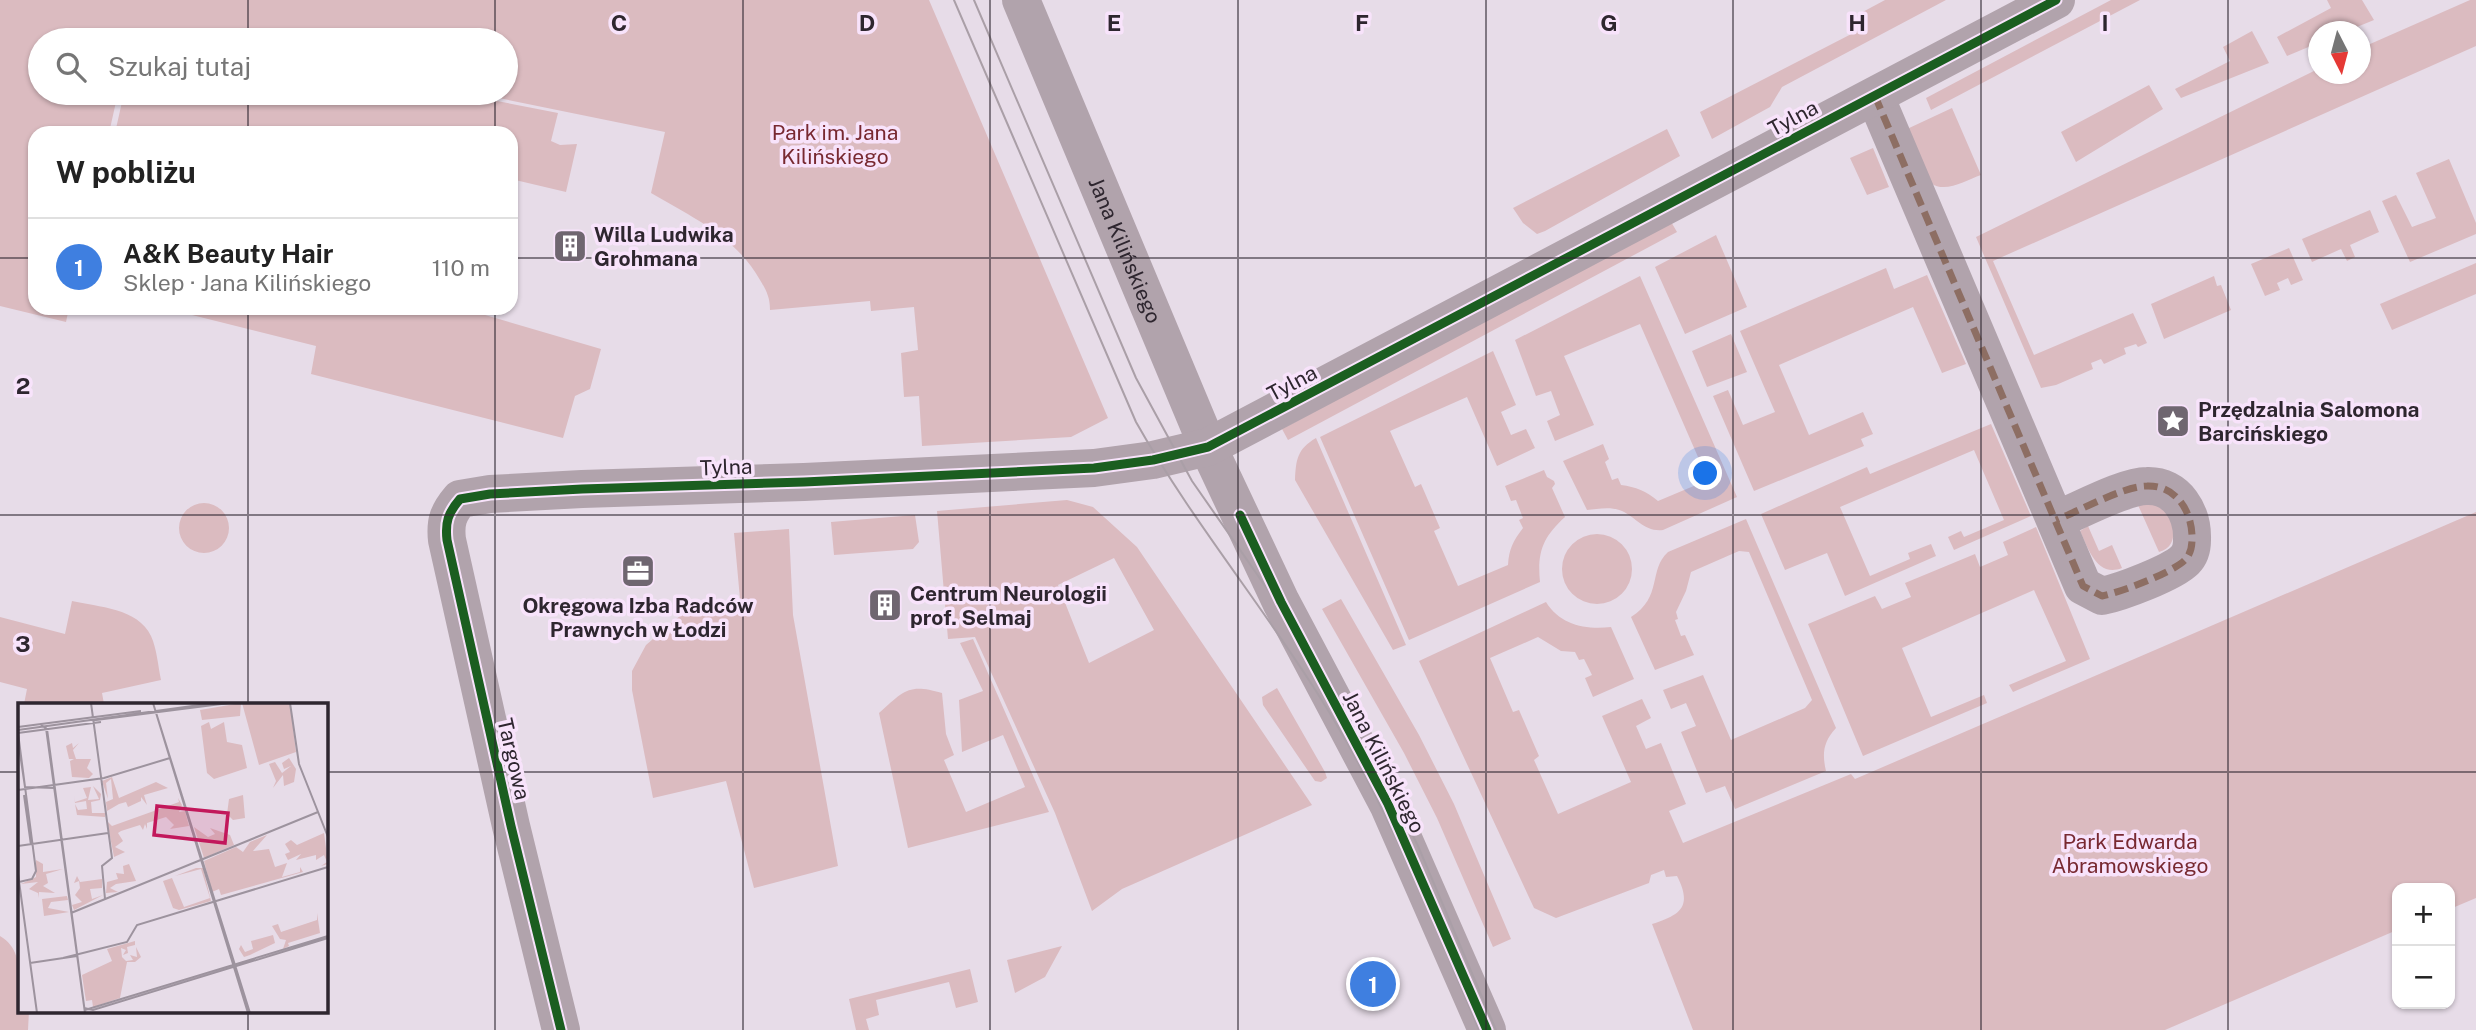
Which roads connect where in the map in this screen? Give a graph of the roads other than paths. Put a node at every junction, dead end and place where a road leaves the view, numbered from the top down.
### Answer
1 (1021, 0) edge
2 (2056, 0) edge
3 (1875, 96) junction
4 (1208, 447) junction
5 (460, 499) joint
6 (2056, 520) dead end
7 (561, 1030) edge
8 (1487, 1030) edge

1 - 4 street, Jana Kilińskiego
2 - 3 street, Tylna
3 - 4 street, Tylna
3 - 6 street
4 - 5 street, Tylna
4 - 8 street, Jana Kilińskiego
5 - 7 street, Targowa

